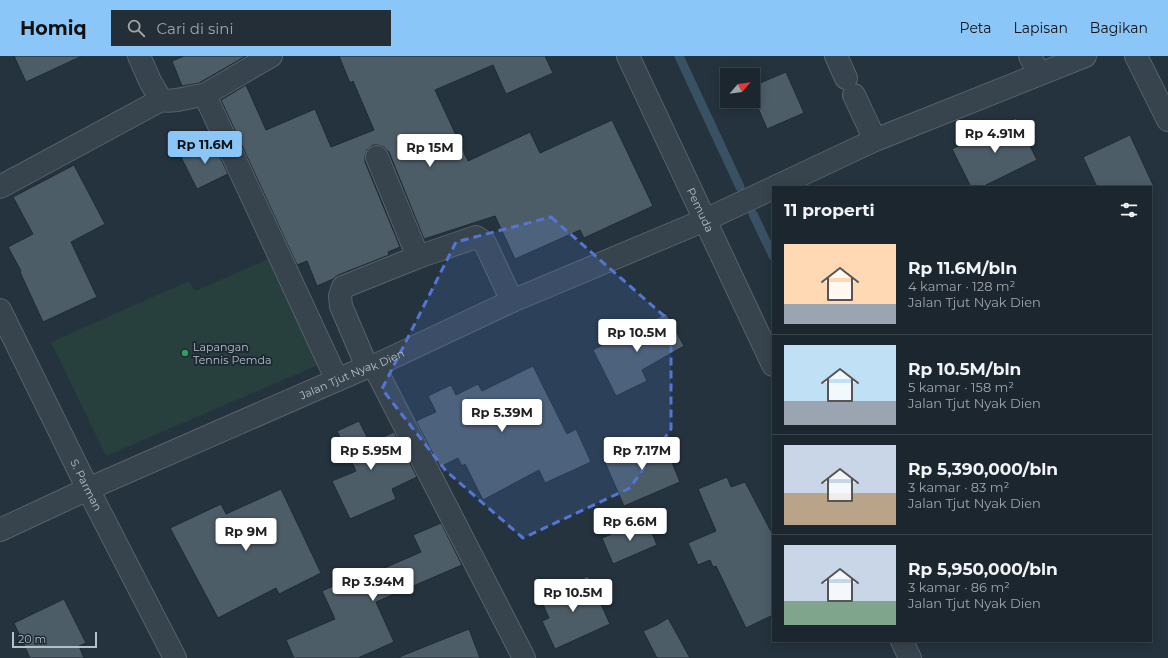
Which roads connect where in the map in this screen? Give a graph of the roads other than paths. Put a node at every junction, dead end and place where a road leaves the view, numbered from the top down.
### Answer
1 (139, 56) edge
2 (272, 56) edge
3 (628, 56) edge
4 (836, 56) edge
5 (1085, 56) edge
6 (1136, 56) edge
7 (1035, 65) edge
8 (204, 95) junction
9 (161, 100) junction
10 (1168, 120) edge
11 (875, 140) junction
12 (377, 157) dead end
13 (776, 186) edge
14 (0, 187) edge
15 (772, 188) edge
16 (705, 220) junction
17 (418, 257) junction
18 (512, 302) junction
19 (0, 310) edge
20 (772, 363) edge
21 (371, 367) junction
22 (337, 380) junction
23 (88, 489) junction
24 (0, 530) edge
25 (902, 642) edge
26 (175, 658) edge
27 (524, 658) edge
28 (910, 658) edge

1 - 9 street
2 - 8 street
3 - 16 street, Pemuda
4 - 11 street
5 - 7 street, Jalan Tjut Nyak Dien
6 - 10 street
7 - 11 street, Jalan Tjut Nyak Dien
8 - 9 street
8 - 22 street
9 - 14 street
11 - 13 street, Jalan Tjut Nyak Dien
12 - 17 street
15 - 16 street, Jalan Tjut Nyak Dien
16 - 18 street, Jalan Tjut Nyak Dien
16 - 20 street, Pemuda
17 - 18 street
17 - 21 street
18 - 21 street, Jalan Tjut Nyak Dien
19 - 23 street, S. Parman
21 - 22 street, Jalan Tjut Nyak Dien
21 - 27 street
22 - 23 street, Jalan Tjut Nyak Dien
23 - 24 street, Jalan Tjut Nyak Dien
23 - 26 street, S. Parman
25 - 28 street

